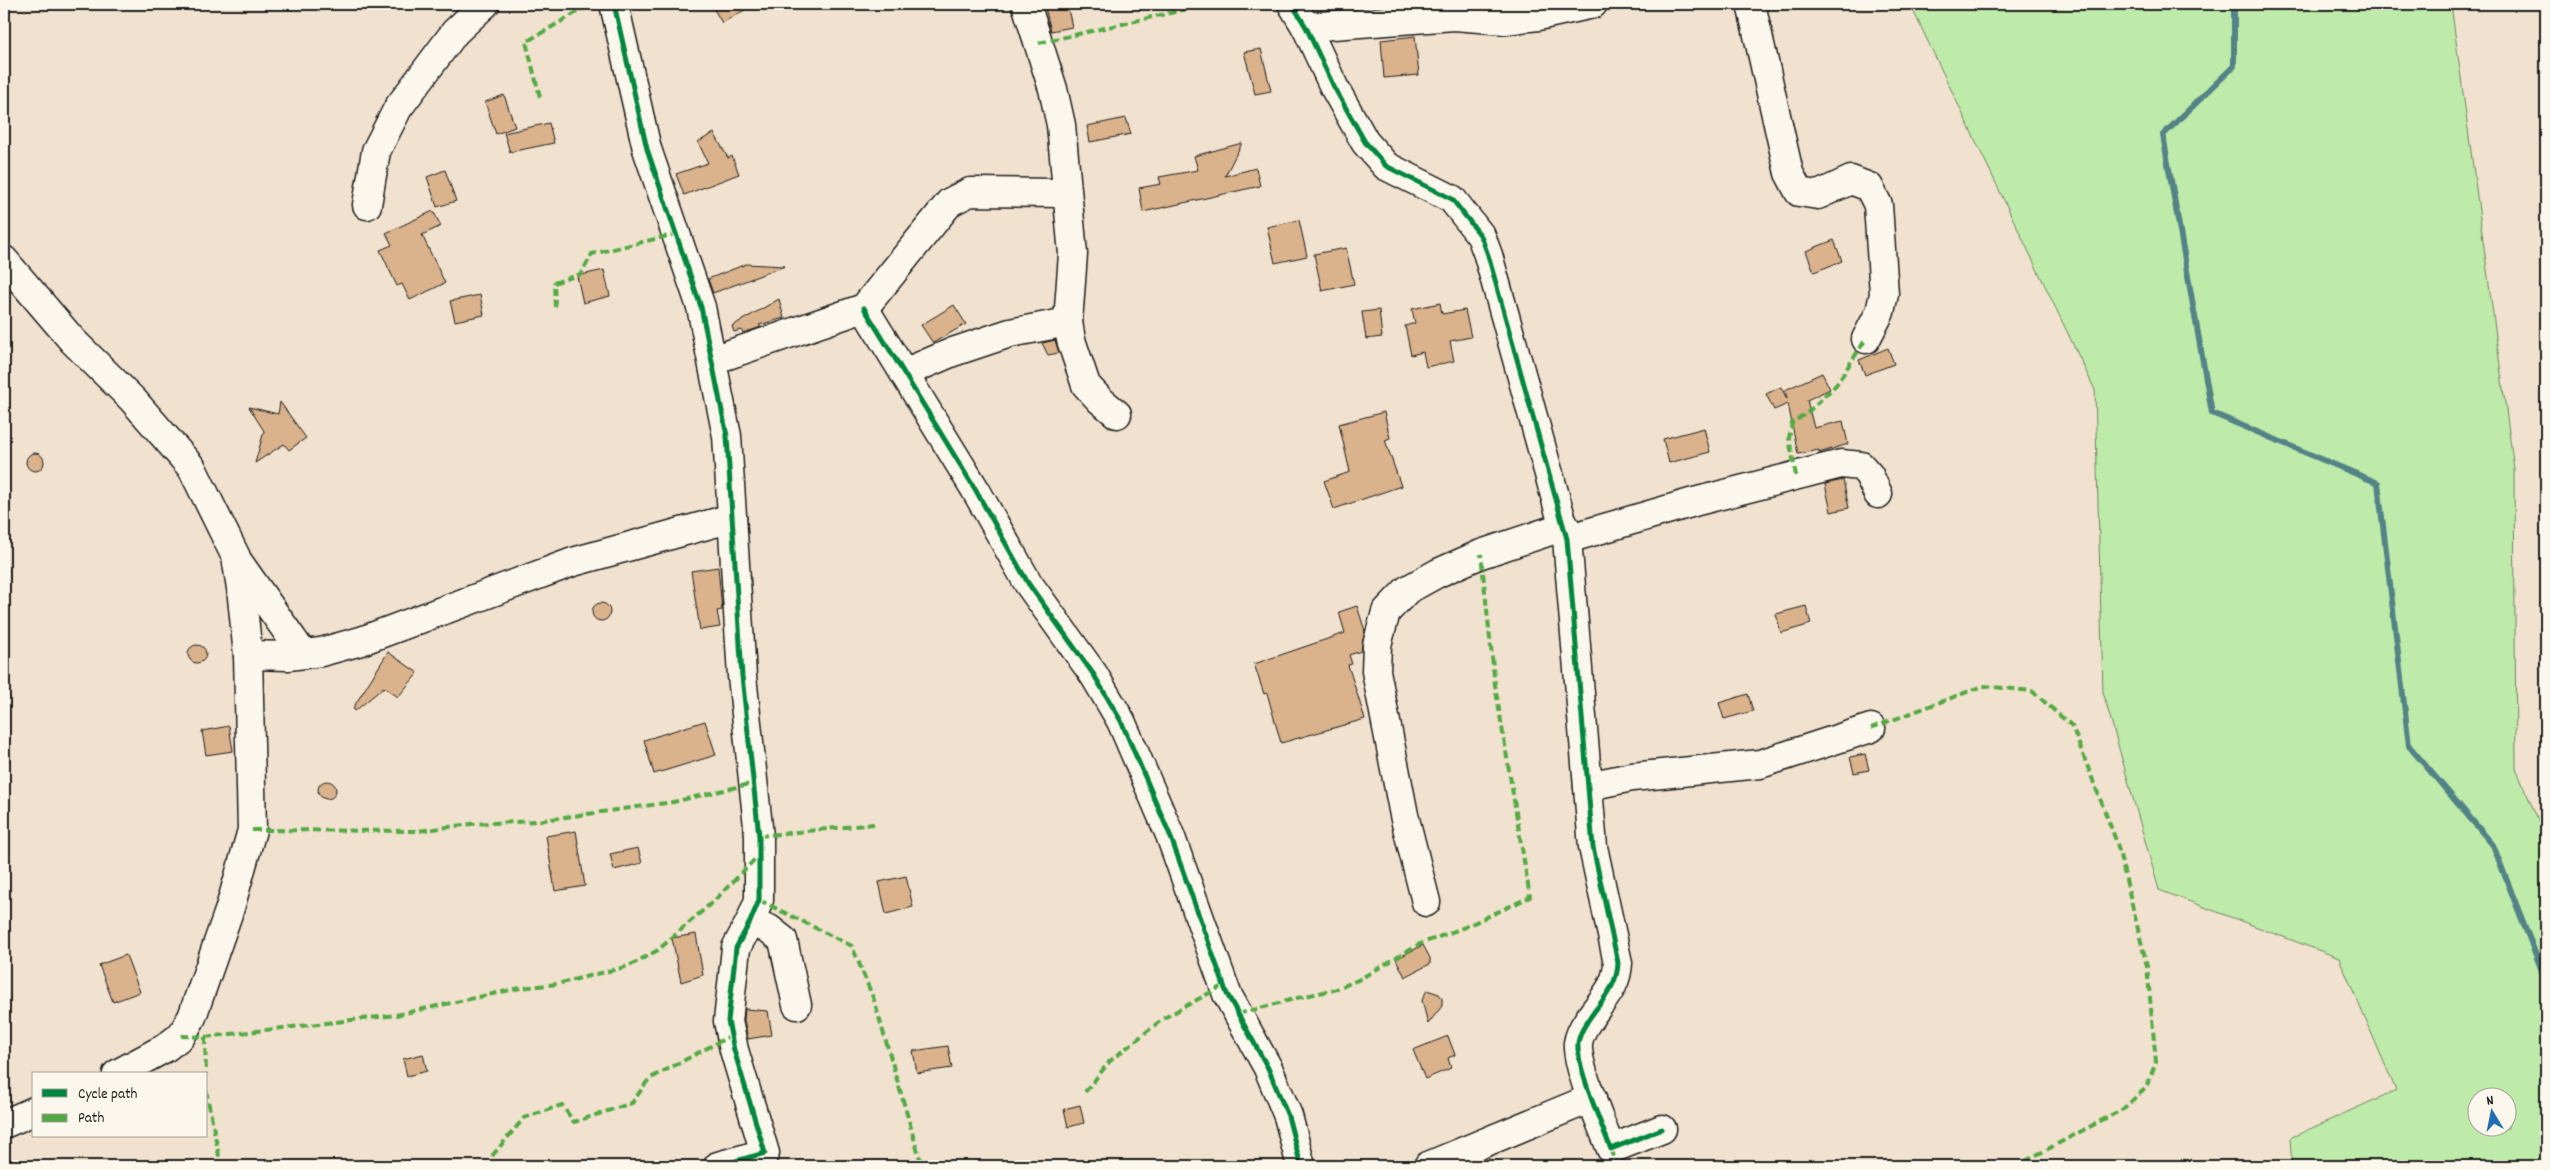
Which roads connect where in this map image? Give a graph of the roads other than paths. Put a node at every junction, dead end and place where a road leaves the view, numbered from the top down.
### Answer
1 (486, 4) edge
2 (614, 4) edge
3 (1026, 4) edge
4 (1292, 4) edge
5 (1593, 4) edge
6 (1751, 4) edge
7 (1306, 27) junction
8 (1066, 193) junction
9 (367, 205) dead end
10 (4, 260) edge
11 (864, 308) junction
12 (1068, 322) junction
13 (1866, 339) dead end
14 (713, 360) junction
15 (904, 373) junction
16 (1117, 414) dead end
17 (1878, 494) dead end
18 (732, 518) junction
19 (1566, 532) junction
20 (236, 557) junction
21 (303, 654) junction
22 (248, 655) junction
23 (1871, 728) dead end
24 (1588, 786) junction
25 (1426, 902) dead end
26 (750, 922) junction
27 (797, 1005) dead end
28 (122, 1072) edge
29 (1592, 1098) junction
30 (32, 1112) edge
31 (4, 1124) edge
32 (1662, 1129) dead end
33 (768, 1160) edge
34 (718, 1166) edge
35 (1301, 1166) edge
36 (1428, 1166) edge

1 - 9 street
2 - 14 street
3 - 8 street
4 - 7 street
5 - 7 street
6 - 13 street
7 - 19 street
8 - 11 street
8 - 12 street
10 - 20 street
11 - 14 street
11 - 15 street
12 - 15 street
12 - 16 street
14 - 18 street
15 - 35 street
17 - 19 street
18 - 21 street
18 - 26 street
19 - 24 street
19 - 25 street
20 - 21 street
20 - 22 street
21 - 22 street
22 - 28 street
23 - 24 street
24 - 29 street
26 - 27 street
26 - 33 street
29 - 32 street
29 - 36 street
30 - 31 street
33 - 34 street

